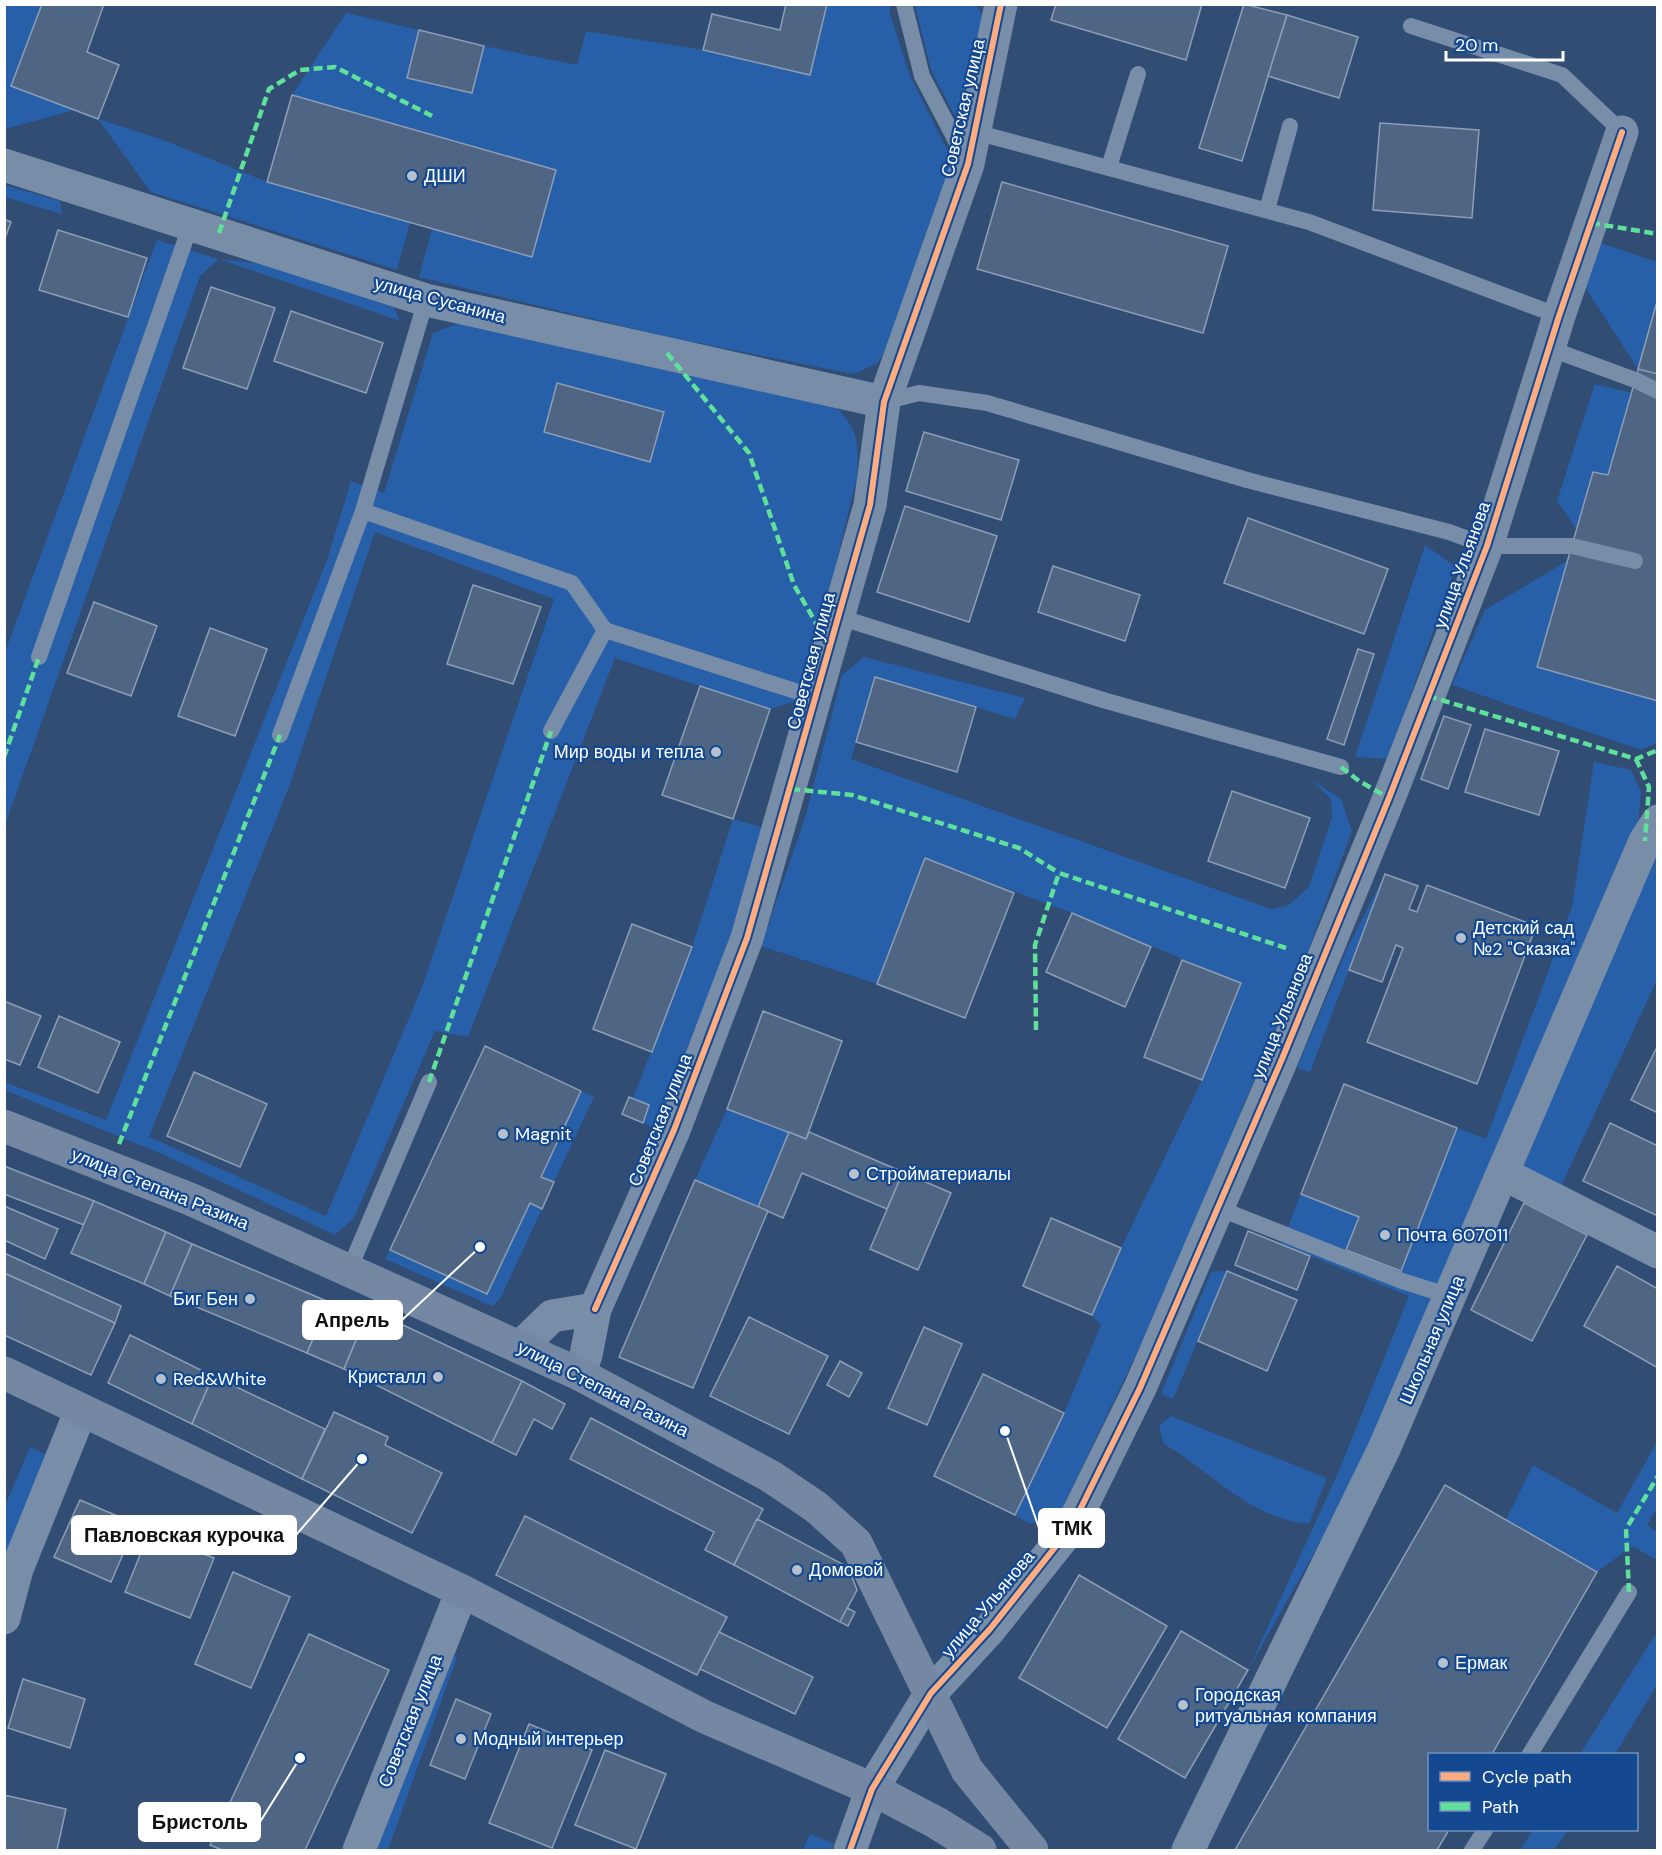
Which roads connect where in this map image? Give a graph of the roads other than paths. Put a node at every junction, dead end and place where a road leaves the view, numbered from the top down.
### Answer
1 (904, 4) edge
2 (1001, 4) edge
3 (1411, 26) dead end
4 (1138, 74) dead end
5 (1290, 126) dead end
6 (975, 132) junction
7 (1622, 132) joint
8 (968, 164) junction
9 (4, 165) edge
10 (1109, 167) junction
11 (1266, 210) junction
12 (191, 224) junction
13 (426, 300) junction
14 (1559, 316) junction
15 (1551, 349) junction
16 (1658, 392) edge
17 (884, 402) junction
18 (363, 511) junction
19 (1487, 546) junction
20 (1635, 561) dead end
21 (839, 617) junction
22 (605, 630) junction
23 (39, 657) dead end
24 (816, 698) junction
25 (551, 731) dead end
26 (280, 735) dead end
27 (1341, 767) dead end
28 (1658, 821) edge
29 (429, 1082) dead end
30 (4, 1126) edge
31 (1504, 1174) junction
32 (1218, 1208) junction
33 (1658, 1252) edge
34 (349, 1270) junction
35 (1450, 1296) junction
36 (595, 1309) junction
37 (520, 1347) junction
38 (4, 1373) edge
39 (579, 1374) junction
40 (81, 1410) junction
41 (462, 1591) junction
42 (1629, 1592) dead end
43 (4, 1618) edge
44 (931, 1693) junction
45 (1531, 1753) edge
46 (872, 1789) junction
47 (1484, 1831) edge
48 (359, 1851) edge
49 (850, 1851) edge
50 (980, 1851) edge
51 (1032, 1851) edge
52 (1188, 1851) edge
53 (1472, 1851) edge

1 - 8 lane
2 - 6 street, Советская улица
3 - 7 lane
4 - 10 lane
5 - 11 lane
6 - 8 street, Советская улица
6 - 10 lane
7 - 14 street, улица Ульянова
8 - 17 street, Советская улица
9 - 12 street, улица Сусанина
10 - 11 lane
11 - 14 lane
12 - 13 street, улица Сусанина
12 - 23 lane
13 - 17 street, улица Сусанина
13 - 18 lane
14 - 15 street, улица Ульянова
15 - 16 lane
15 - 19 street, улица Ульянова
17 - 19 lane
17 - 21 street, Советская улица
18 - 22 lane
18 - 26 lane
19 - 20 lane
19 - 32 street, улица Ульянова
21 - 24 street, Советская улица
21 - 27 lane
22 - 24 lane
22 - 25 lane
24 - 36 street, Советская улица
28 - 31 street, Школьная улица
29 - 34 lane
30 - 34 main road, улица Степана Разина
31 - 33 street
31 - 35 street, Школьная улица
32 - 35 lane
32 - 44 street, улица Ульянова
34 - 37 main road, улица Степана Разина
35 - 52 street, Школьная улица
36 - 37 street
36 - 39 street, Советская улица
37 - 39 main road, улица Степана Разина
38 - 40 main road
39 - 44 main road, улица Степана Разина
40 - 41 main road
40 - 43 street
41 - 46 main road
41 - 48 street, Советская улица
42 - 45 lane
44 - 46 street, улица Ульянова
44 - 51 main road, улица Степана Разина
46 - 49 street, улица Ульянова
46 - 50 main road
47 - 53 lane

